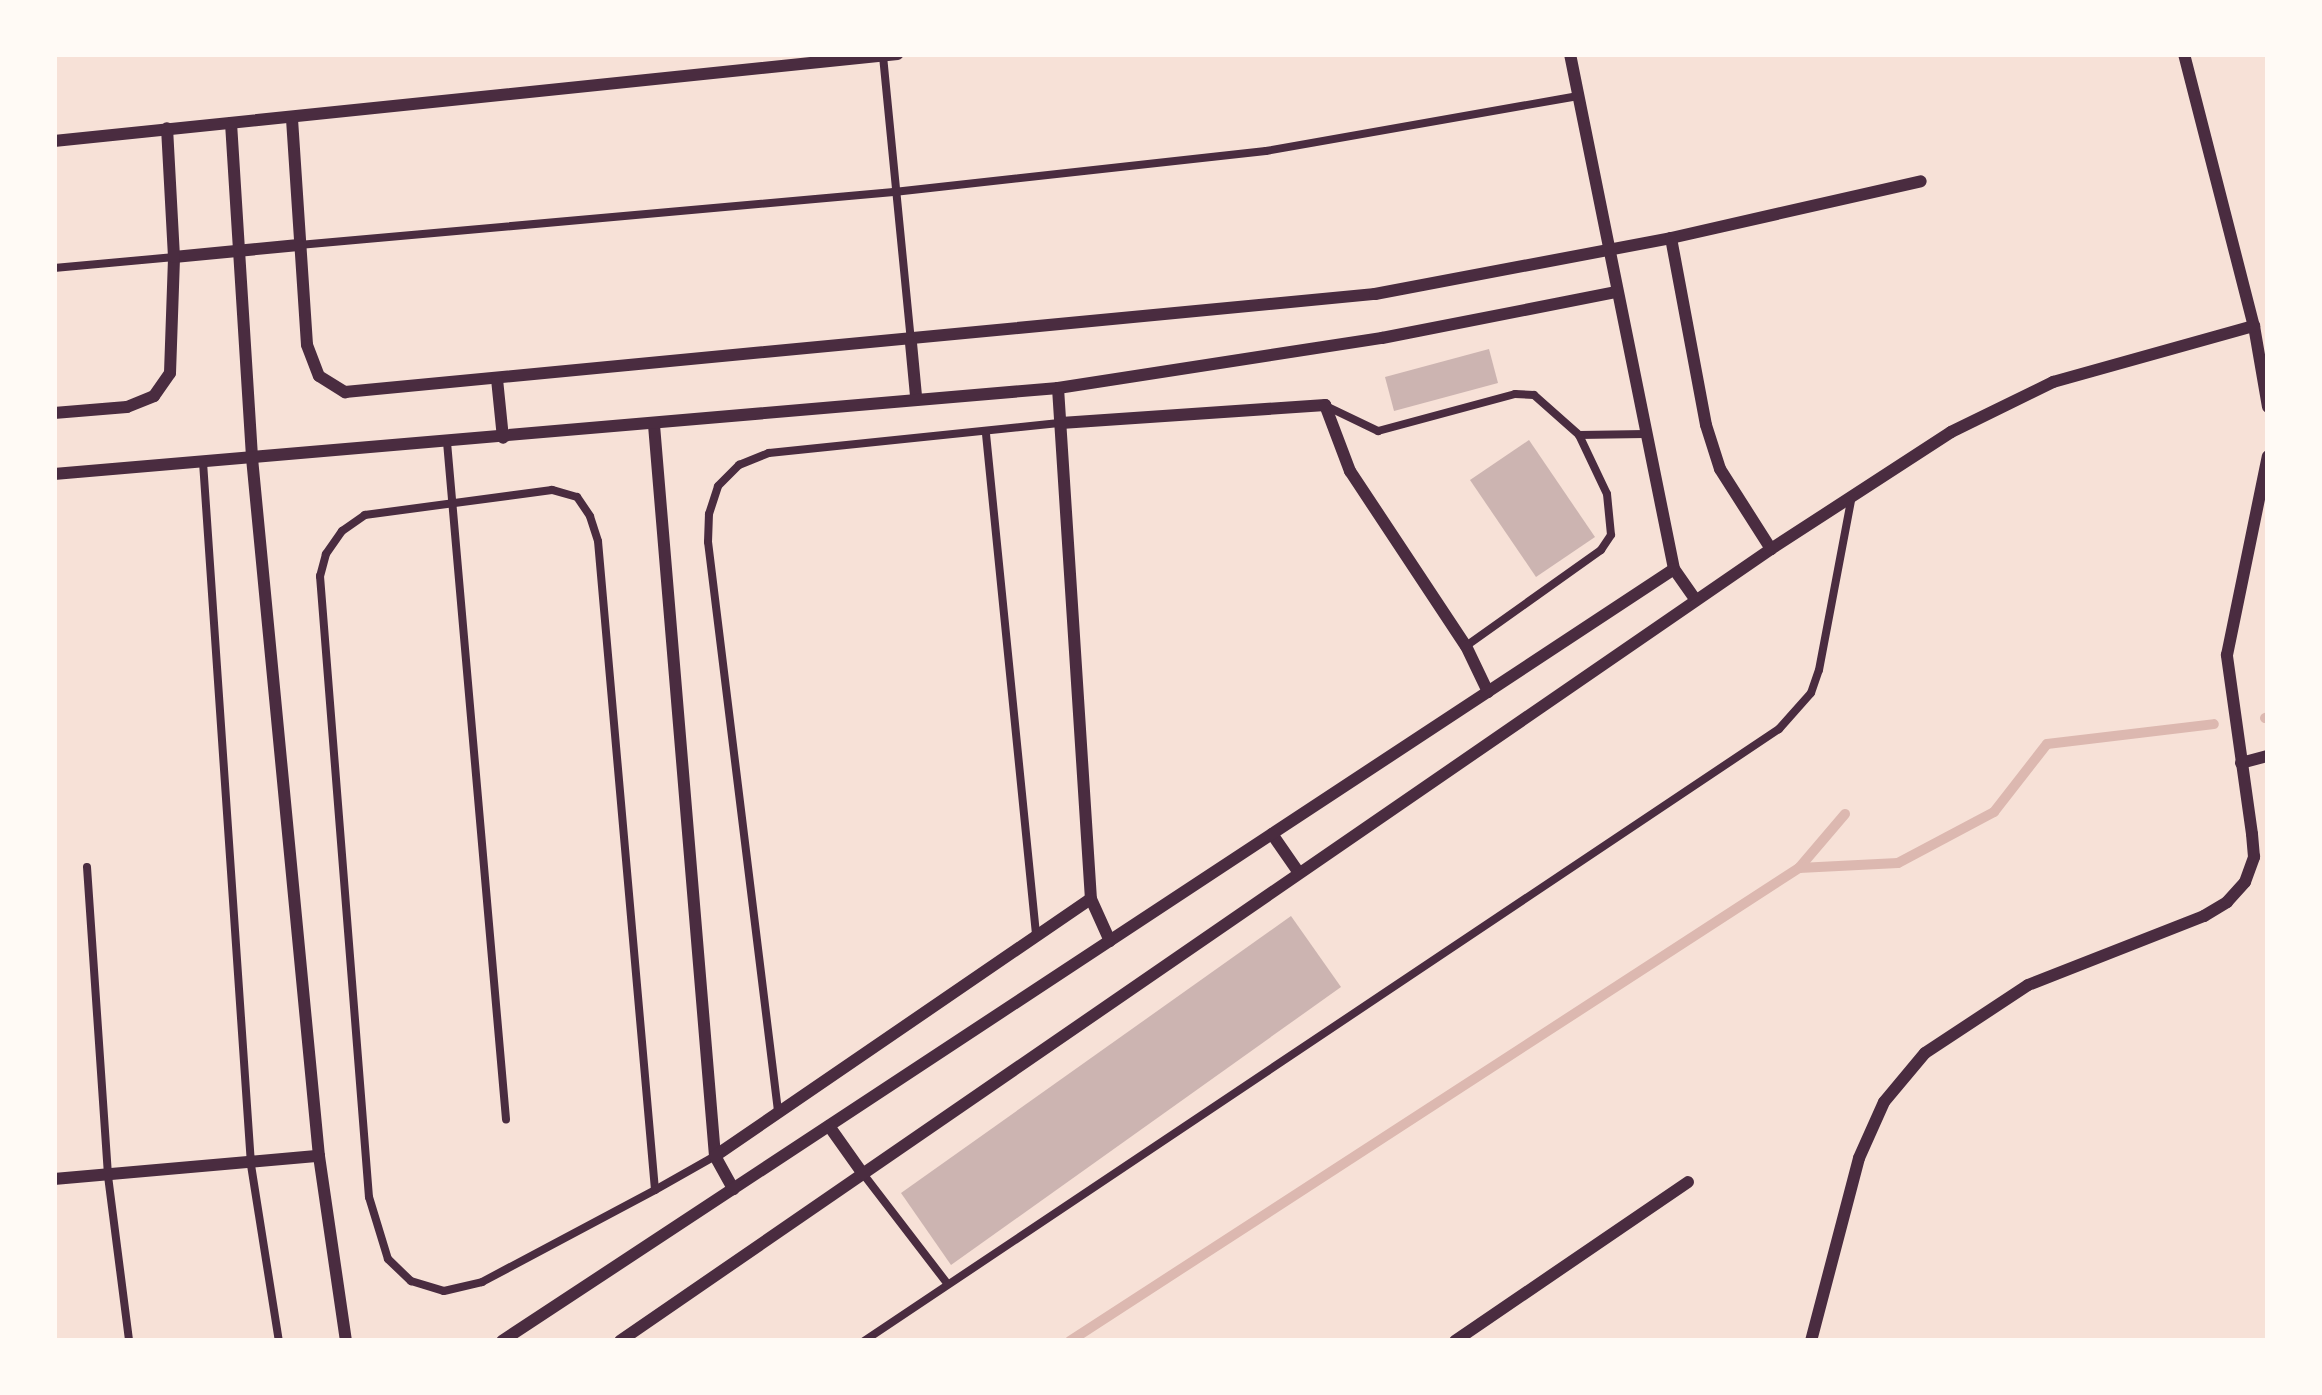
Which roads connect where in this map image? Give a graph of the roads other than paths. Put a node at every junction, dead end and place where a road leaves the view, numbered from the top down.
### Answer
1 (1570, 54) edge
2 (2184, 54) edge
3 (890, 55) edge
4 (1578, 97) junction
5 (292, 119) junction
6 (231, 123) junction
7 (166, 128) junction
8 (54, 141) edge
9 (1921, 181) dead end
10 (894, 191) junction
11 (1671, 238) junction
12 (298, 245) junction
13 (1609, 250) junction
14 (237, 252) junction
15 (174, 256) junction
16 (54, 268) edge
17 (1618, 292) junction
18 (2254, 326) junction
19 (911, 343) junction
20 (497, 379) junction
21 (1058, 388) junction
22 (916, 396) junction
23 (1325, 405) junction
24 (2268, 407) edge
25 (54, 413) edge
26 (1061, 423) junction
27 (654, 425) junction
28 (986, 434) junction
29 (1647, 434) junction
30 (1579, 435) junction
31 (503, 438) junction
32 (447, 442) junction
33 (2268, 456) edge
34 (252, 458) junction
35 (203, 462) junction
36 (54, 474) edge
37 (1851, 498) junction
38 (455, 502) junction
39 (1771, 549) junction
40 (1674, 569) junction
41 (1696, 600) junction
42 (1466, 646) junction
43 (1488, 692) junction
44 (2268, 756) edge
45 (2241, 763) junction
46 (1272, 834) junction
47 (87, 867) dead end
48 (1300, 873) junction
49 (1091, 899) junction
50 (1036, 934) junction
51 (1110, 941) junction
52 (779, 1112) junction
53 (506, 1119) dead end
54 (829, 1126) junction
55 (319, 1156) junction
56 (715, 1156) junction
57 (251, 1165) junction
58 (863, 1174) junction
59 (108, 1176) junction
60 (54, 1179) edge
61 (1688, 1181) dead end
62 (734, 1189) junction
63 (655, 1190) junction
64 (947, 1283) junction
65 (129, 1341) edge
66 (279, 1341) edge
67 (346, 1341) edge
68 (502, 1341) edge
69 (620, 1341) edge
70 (864, 1341) edge
71 (1455, 1341) edge
72 (1811, 1341) edge

1 - 4 street
2 - 18 street
3 - 5 street
3 - 10 lane
4 - 10 lane
4 - 13 street
5 - 6 street
5 - 12 street
6 - 7 street
6 - 14 street
7 - 8 street
7 - 15 street
9 - 11 street
10 - 12 lane
10 - 19 lane
11 - 13 street
11 - 39 street
12 - 14 street
12 - 20 street
13 - 17 street
13 - 19 street
14 - 15 street
14 - 34 street
15 - 16 lane
15 - 25 street
17 - 21 street
17 - 29 street
18 - 24 street
18 - 37 street
19 - 20 street
19 - 22 street
20 - 31 street
21 - 22 street
21 - 26 street
22 - 27 street
23 - 26 street
23 - 30 lane
23 - 42 street
26 - 28 lane
26 - 49 street
27 - 31 street
27 - 56 street
28 - 50 lane
28 - 52 lane
29 - 30 lane
29 - 40 street
30 - 42 lane
31 - 32 street
32 - 34 street
32 - 38 lane
33 - 45 street
34 - 35 street
34 - 55 street
35 - 36 street
35 - 57 lane
37 - 39 street
37 - 64 lane
38 - 53 lane
38 - 63 lane
38 - 63 lane
39 - 41 street
40 - 41 street
40 - 43 street
41 - 48 street
42 - 43 street
43 - 46 street
44 - 45 street
45 - 72 street
46 - 48 street
46 - 51 street
47 - 59 lane
48 - 58 street
49 - 50 street
49 - 51 street
50 - 52 street
51 - 54 street
52 - 56 street
54 - 58 street
54 - 62 street
55 - 57 street
55 - 67 street
56 - 62 street
56 - 63 lane
57 - 59 street
57 - 66 lane
58 - 64 lane
58 - 69 street
59 - 60 street
59 - 65 lane
61 - 71 street
62 - 68 street
64 - 70 lane

